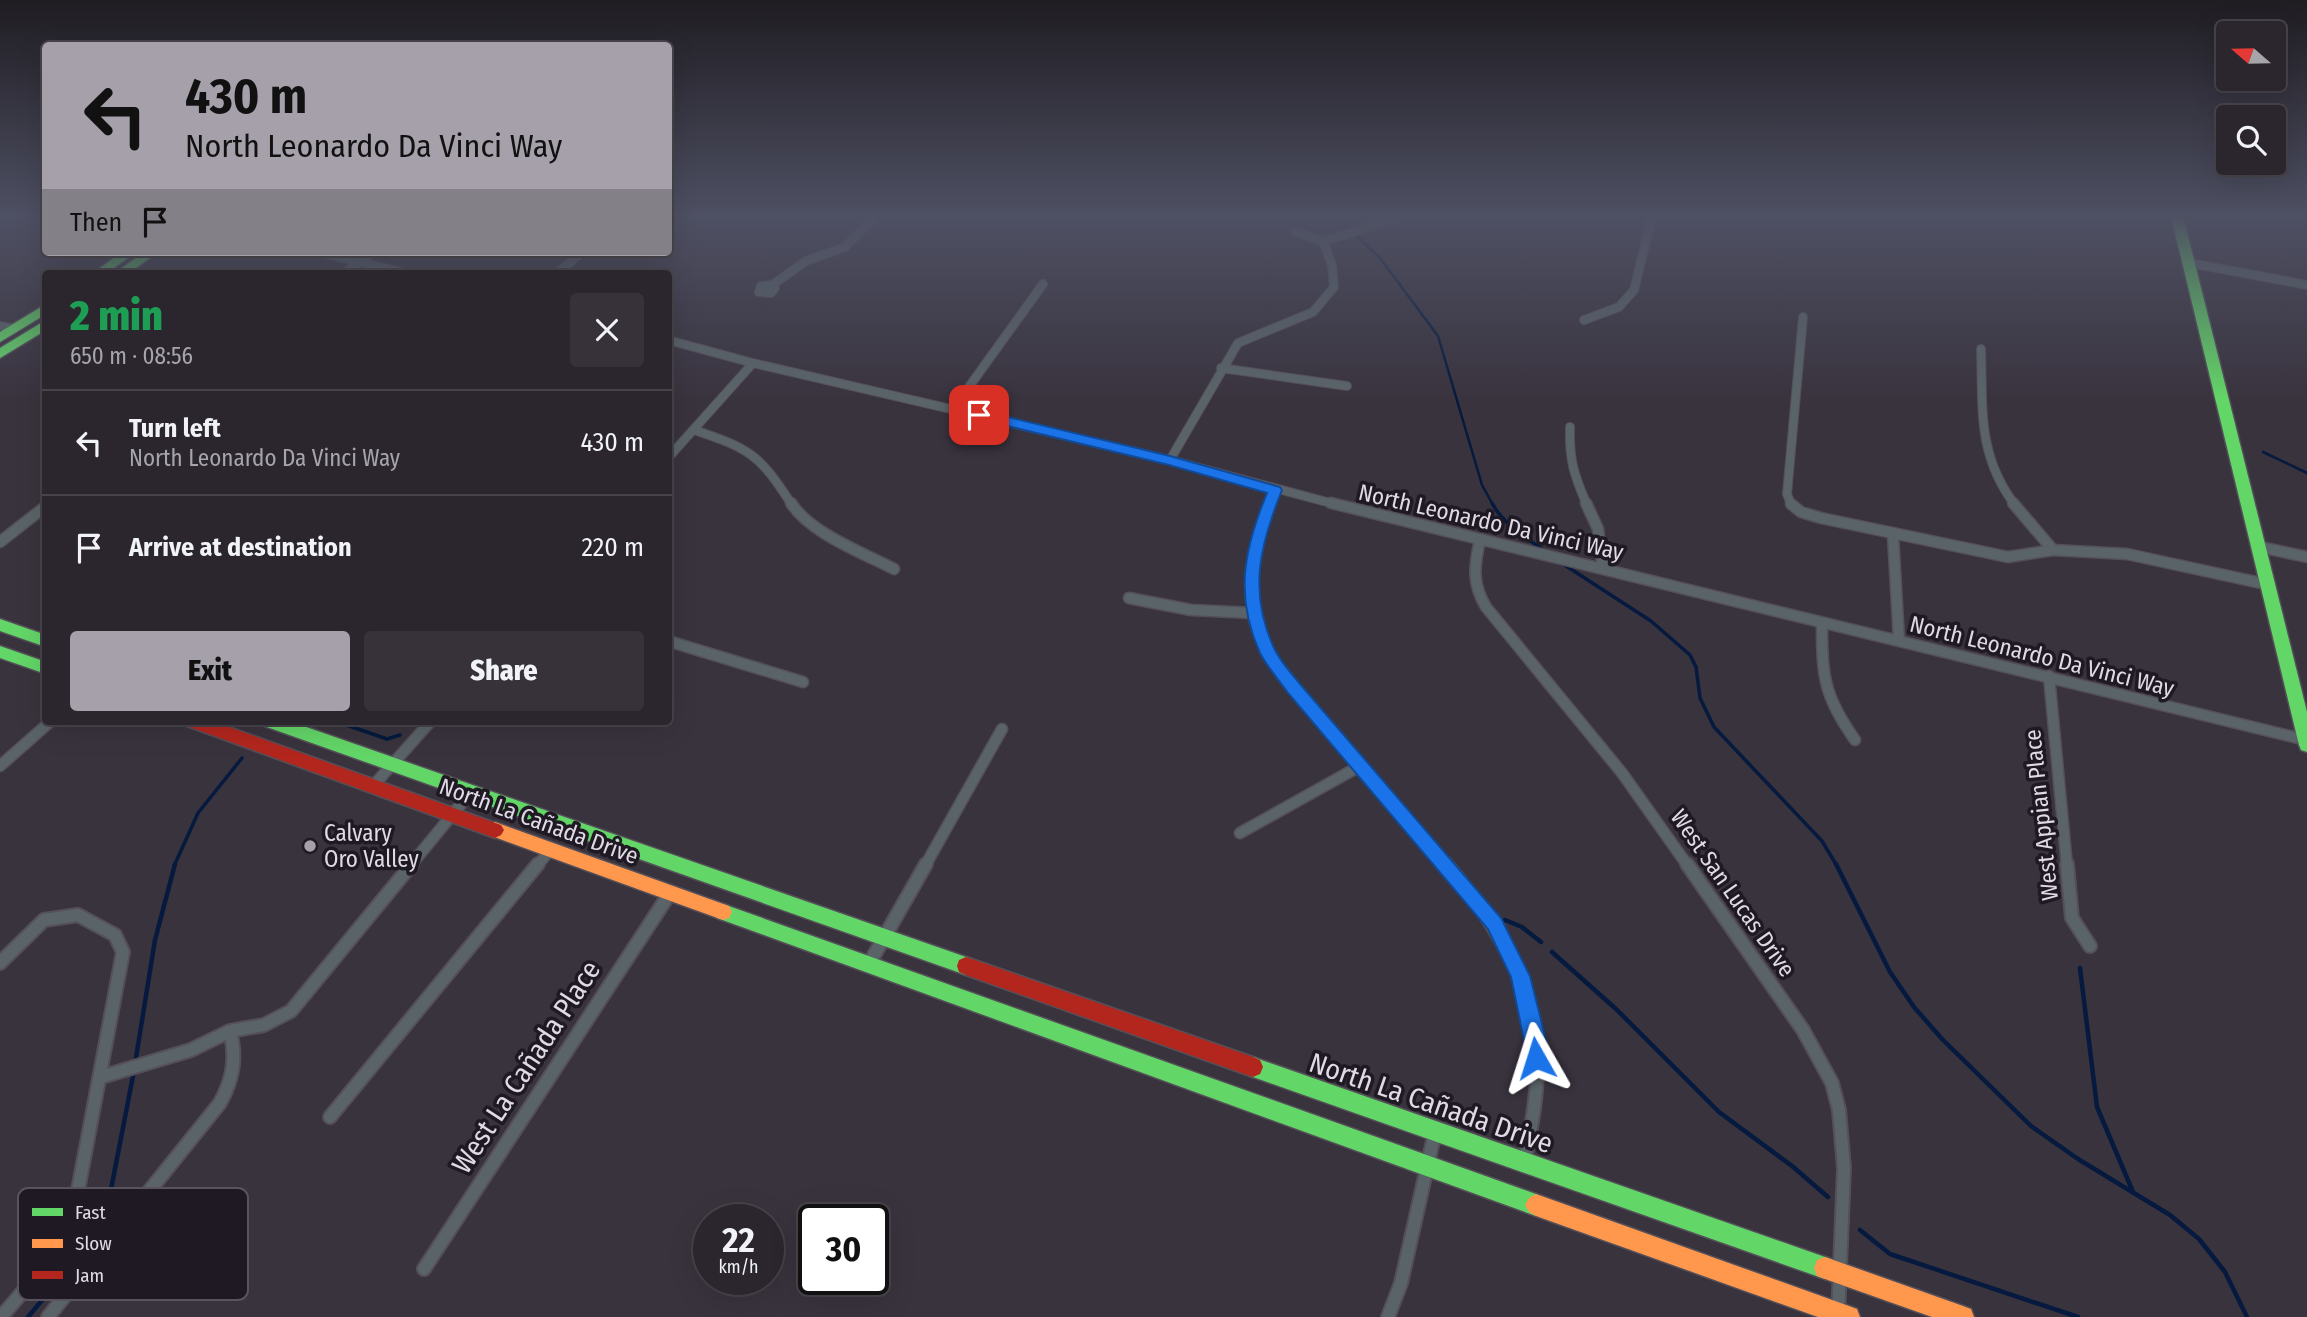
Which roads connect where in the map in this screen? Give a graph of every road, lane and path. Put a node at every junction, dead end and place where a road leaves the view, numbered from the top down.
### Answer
1 (783, 277) edge
2 (1334, 277) edge
3 (1637, 277) edge
4 (2194, 277) edge
5 (2267, 277) edge
6 (1043, 284) dead end
7 (772, 285) dead end
8 (2307, 285) edge
9 (42, 310) edge
10 (1803, 317) dead end
11 (1584, 320) dead end
12 (42, 327) edge
13 (5, 331) edge
14 (672, 341) edge
15 (1981, 349) dead end
16 (0, 354) edge
17 (753, 363) junction
18 (1221, 368) junction
19 (1347, 386) dead end
20 (953, 409) junction
21 (1570, 428) dead end
22 (694, 430) junction
23 (672, 454) edge
24 (1170, 460) junction
25 (1275, 490) junction
26 (42, 509) edge
27 (1893, 535) junction
28 (1480, 540) junction
29 (0, 542) edge
30 (2260, 547) junction
31 (2053, 550) junction
32 (2307, 557) edge
33 (1604, 568) junction
34 (894, 569) dead end
35 (2270, 585) junction
36 (1129, 597) dead end
37 (1253, 613) junction
38 (1822, 624) junction
39 (0, 625) edge
40 (42, 640) edge
41 (1899, 640) junction
42 (672, 641) edge
43 (0, 652) edge
44 (42, 667) edge
45 (2049, 676) junction
46 (803, 682) dead end
47 (46, 725) edge
48 (205, 725) edge
49 (281, 725) edge
50 (427, 725) edge
51 (1002, 729) dead end
52 (1856, 740) dead end
53 (2306, 743) edge
54 (392, 764) junction
55 (0, 766) edge
56 (1360, 766) junction
57 (373, 786) junction
58 (471, 792) junction
59 (452, 814) junction
60 (1240, 833) dead end
61 (550, 850) junction
62 (670, 893) junction
63 (882, 938) junction
64 (2090, 946) dead end
65 (0, 963) edge
66 (869, 964) junction
67 (230, 1031) junction
68 (101, 1077) junction
69 (330, 1117) dead end
70 (1435, 1132) junction
71 (1524, 1164) junction
72 (1428, 1165) junction
73 (79, 1188) edge
74 (152, 1188) edge
75 (424, 1269) dead end
76 (1840, 1275) junction
77 (18, 1297) edge
78 (62, 1300) edge
79 (1842, 1316) edge
80 (1, 1317) edge
81 (48, 1317) edge
82 (1388, 1317) edge
83 (1963, 1317) edge

1 - 7 street
2 - 18 street
3 - 11 street
4 - 30 main road
5 - 8 street
6 - 20 street
9 - 13 main road
10 - 27 street
12 - 16 main road
14 - 17 street, North Leonardo Da Vinci Way
15 - 31 street
17 - 20 street, North Leonardo Da Vinci Way
17 - 22 street
18 - 19 street
18 - 24 street
20 - 24 street, North Leonardo Da Vinci Way
21 - 33 street
22 - 23 street
22 - 34 street
24 - 25 street, North Leonardo Da Vinci Way
25 - 28 street, North Leonardo Da Vinci Way
25 - 37 street
26 - 29 street
27 - 31 street
27 - 41 street
28 - 33 street, North Leonardo Da Vinci Way
28 - 76 street, West San Lucas Drive
30 - 32 street
30 - 35 main road
31 - 35 street
33 - 38 street, North Leonardo Da Vinci Way
35 - 53 main road
36 - 37 street
37 - 56 street
38 - 41 street, North Leonardo Da Vinci Way
38 - 52 street
39 - 40 main road
41 - 45 street, North Leonardo Da Vinci Way
42 - 46 street
43 - 44 main road
45 - 53 street, North Leonardo Da Vinci Way
45 - 64 street, West Appian Place
47 - 55 street
48 - 57 main road, North La Cañada Drive
49 - 54 main road, North La Cañada Drive
50 - 54 street
51 - 63 street
54 - 57 street
54 - 58 main road, North La Cañada Drive
56 - 60 street
56 - 71 street
57 - 59 main road, North La Cañada Drive
58 - 59 street
58 - 63 main road, North La Cañada Drive
59 - 61 main road, North La Cañada Drive
59 - 67 street
61 - 62 main road, North La Cañada Drive
61 - 69 street
62 - 66 main road, North La Cañada Drive
62 - 75 street, West La Cañada Place
63 - 66 street
63 - 70 main road, North La Cañada Drive
65 - 68 street
66 - 72 main road, North La Cañada Drive
67 - 68 street
67 - 74 street
68 - 73 street
70 - 71 main road, North La Cañada Drive
70 - 72 street
71 - 76 main road, North La Cañada Drive
72 - 79 main road, North La Cañada Drive
72 - 82 street
76 - 79 street, West San Lucas Drive
76 - 83 main road, North La Cañada Drive
77 - 80 street
78 - 81 street

